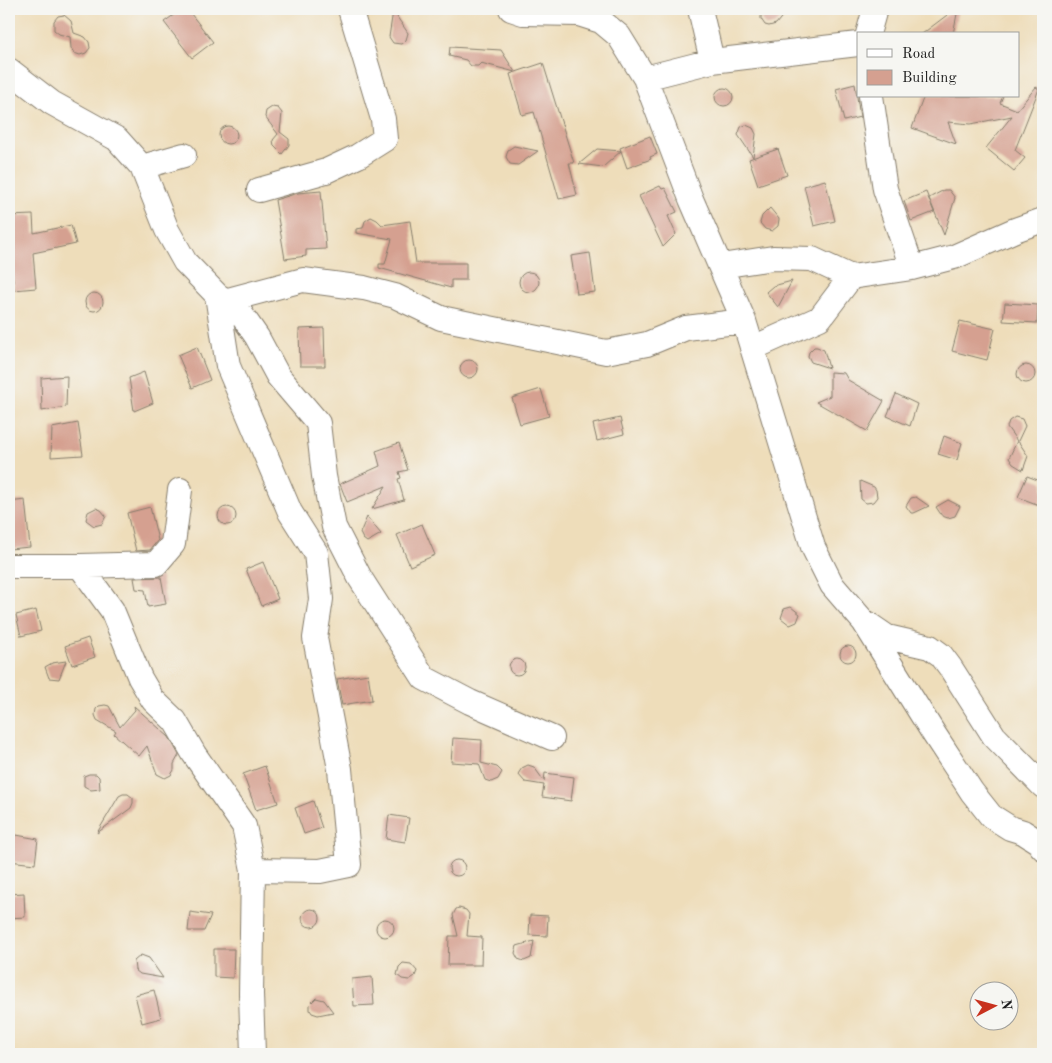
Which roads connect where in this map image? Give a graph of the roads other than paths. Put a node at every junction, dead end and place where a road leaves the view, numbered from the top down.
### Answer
1 (350, 9) edge
2 (511, 9) edge
3 (700, 9) edge
4 (875, 9) edge
5 (869, 32) edge
6 (857, 44) edge
7 (712, 61) junction
8 (9, 70) edge
9 (645, 78) junction
10 (871, 98) edge
11 (184, 155) dead end
12 (142, 167) junction
13 (259, 190) dead end
14 (1043, 220) edge
15 (721, 266) junction
16 (912, 268) junction
17 (851, 277) junction
18 (221, 298) junction
19 (744, 321) junction
20 (753, 348) junction
21 (180, 490) dead end
22 (9, 566) edge
23 (80, 566) junction
24 (864, 622) junction
25 (552, 738) dead end
26 (1043, 786) edge
27 (1043, 848) edge
28 (253, 870) junction
29 (252, 1054) edge

1 - 13 street
2 - 9 street
3 - 7 street
4 - 5 street
6 - 7 street
7 - 9 street
8 - 12 street
9 - 15 street
10 - 16 street
11 - 12 street
12 - 18 street
14 - 16 street
15 - 17 street
15 - 19 street
16 - 17 street
17 - 20 street
18 - 19 street
18 - 25 street
18 - 28 street
19 - 20 street
20 - 24 street
21 - 23 street
22 - 23 street
23 - 28 street
24 - 26 street
24 - 27 street
28 - 29 street

